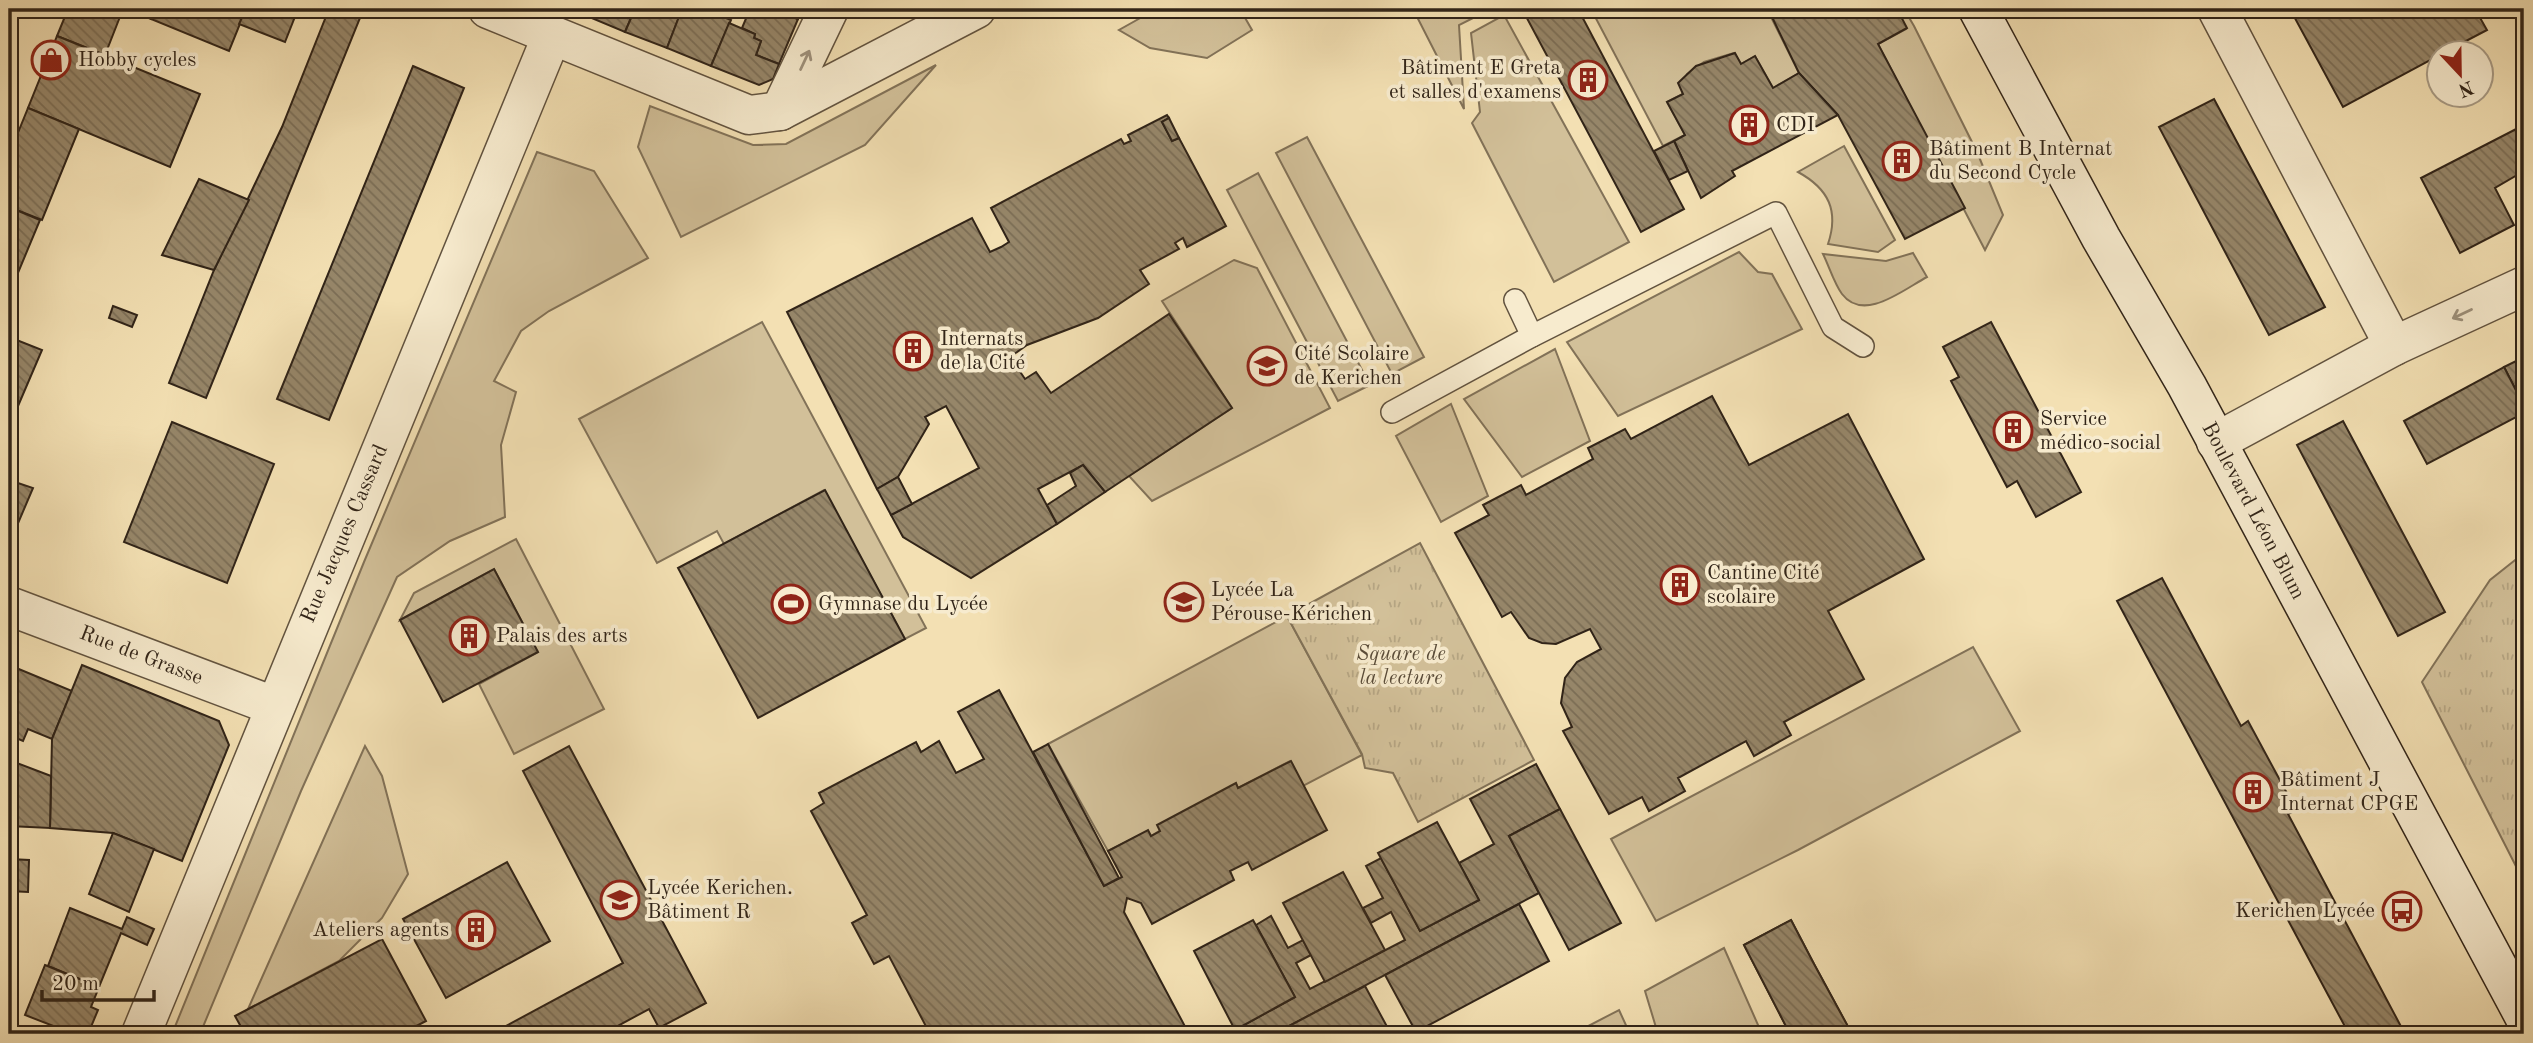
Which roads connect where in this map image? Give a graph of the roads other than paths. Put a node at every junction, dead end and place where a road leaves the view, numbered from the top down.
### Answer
1 (488, 9) edge
2 (829, 9) edge
3 (976, 9) edge
4 (1978, 9) edge
5 (2217, 9) edge
6 (552, 35) junction
7 (780, 111) junction
8 (2524, 286) edge
9 (1515, 300) dead end
10 (1532, 336) junction
11 (1863, 346) dead end
12 (2394, 346) junction
13 (1392, 412) dead end
14 (2216, 442) junction
15 (9, 606) edge
16 (274, 706) junction
17 (2524, 1016) edge
18 (141, 1034) edge

1 - 6 street
7 -> 2 street
3 - 7 street
4 - 14 street, Boulevard Léon Blum
5 - 12 street
6 - 7 street
6 - 16 street, Rue Jacques Cassard
8 -> 12 street
9 - 10 lane
10 - 11 lane
10 - 13 lane
12 - 14 street
14 - 17 street, Boulevard Léon Blum
15 - 16 street, Rue de Grasse
16 - 18 street, Rue Jacques Cassard

